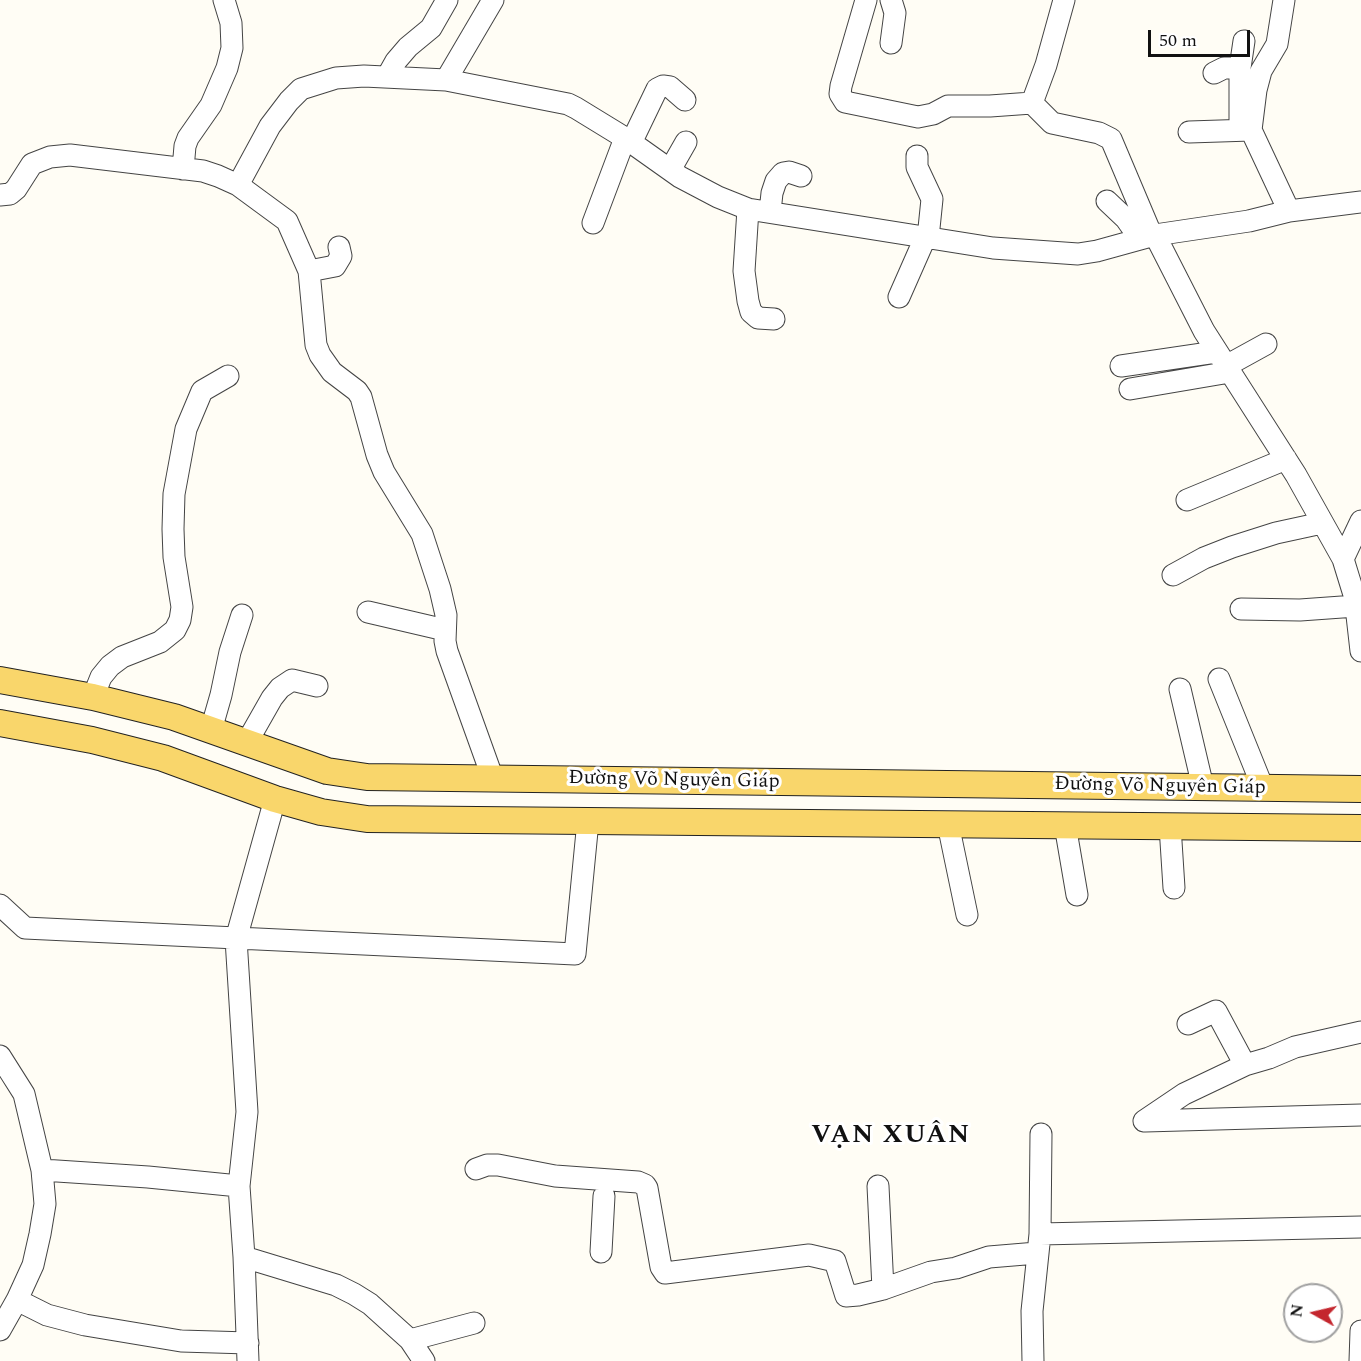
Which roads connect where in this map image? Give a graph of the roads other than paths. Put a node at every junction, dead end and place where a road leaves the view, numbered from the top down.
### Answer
1 (224, 0) edge
2 (447, 0) edge
3 (493, 0) edge
4 (866, 0) edge
5 (891, 0) edge
6 (1064, 0) edge
7 (1284, 0) edge
8 (1244, 41) dead end
9 (891, 43) dead end
10 (1240, 68) junction
11 (1214, 73) dead end
12 (387, 76) junction
13 (446, 80) junction
14 (685, 100) dead end
15 (1032, 103) junction
16 (1246, 131) junction
17 (1189, 132) dead end
18 (628, 141) junction
19 (686, 142) dead end
20 (917, 156) dead end
21 (183, 169) junction
22 (670, 170) junction
23 (801, 176) dead end
24 (238, 185) junction
25 (0, 195) edge
26 (1107, 201) dead end
27 (1361, 202) edge
28 (748, 209) junction
29 (1289, 210) junction
30 (770, 212) junction
31 (593, 223) dead end
32 (1149, 236) junction
33 (927, 238) junction
34 (339, 247) dead end
35 (309, 271) junction
36 (899, 297) dead end
37 (774, 319) dead end
38 (1266, 344) dead end
39 (1224, 363) junction
40 (1121, 366) dead end
41 (228, 376) dead end
42 (1130, 389) dead end
43 (1286, 459) junction
44 (1187, 500) dead end
45 (1361, 521) edge
46 (1322, 523) junction
47 (1343, 560) junction
48 (1173, 575) dead end
49 (1356, 606) junction
50 (1241, 609) dead end
51 (368, 612) dead end
52 (242, 615) dead end
53 (445, 630) junction
54 (1360, 638) edge
55 (1219, 679) dead end
56 (0, 680) edge
57 (317, 686) dead end
58 (1180, 689) dead end
59 (93, 697) junction
60 (0, 723) edge
61 (211, 730) junction
62 (247, 742) junction
63 (494, 779) junction
64 (1203, 787) junction
65 (1263, 788) junction
66 (1353, 789) edge
67 (275, 799) junction
68 (588, 821) junction
69 (948, 824) junction
70 (1065, 825) junction
71 (1170, 826) junction
72 (1352, 828) edge
73 (1174, 888) dead end
74 (1077, 895) dead end
75 (0, 905) edge
76 (967, 915) dead end
77 (236, 939) junction
78 (1188, 1024) dead end
79 (1361, 1032) edge
80 (0, 1056) edge
81 (1245, 1065) junction
82 (8, 1083) edge
83 (1361, 1116) edge
84 (1041, 1134) dead end
85 (476, 1168) dead end
86 (42, 1170) junction
87 (239, 1186) junction
88 (878, 1186) dead end
89 (605, 1187) junction
90 (1361, 1227) edge
91 (1039, 1244) junction
92 (601, 1252) dead end
93 (244, 1257) junction
94 (883, 1289) junction
95 (17, 1300) junction
96 (474, 1323) dead end
97 (0, 1330) edge
98 (1361, 1331) edge
99 (410, 1341) junction
100 (248, 1352) edge
101 (424, 1361) edge
102 (1033, 1361) edge
103 (1340, 1361) edge
104 (1360, 1361) edge

1 - 21 street
2 - 12 street
3 - 13 street
4 - 15 street
5 - 9 street
6 - 15 street
7 - 16 street
8 - 10 street
10 - 11 street
10 - 16 street
12 - 13 street
12 - 24 street
13 - 18 street
14 - 18 street
15 - 32 street
16 - 17 street
16 - 29 street
18 - 22 street
18 - 31 street
19 - 22 street
20 - 33 street
21 - 24 street
21 - 25 street
22 - 28 street
23 - 30 street
24 - 35 street
26 - 32 street
27 - 29 street
28 - 30 street
28 - 37 street
29 - 32 street
30 - 33 street
32 - 33 street
32 - 39 street
33 - 36 street
34 - 35 street
35 - 53 street
38 - 39 street
39 - 40 street
39 - 42 street
39 - 43 street
41 - 59 street
43 - 44 street
43 - 46 street
45 - 47 street
46 - 47 street
46 - 48 street
47 - 49 street
49 - 50 street
49 - 54 street
51 - 53 street
52 - 61 street
53 - 63 street
55 - 65 street
56 - 59 main road, Đường Võ Nguyên Giáp
57 - 62 street
58 - 64 street
59 - 61 main road, Đường Võ Nguyên Giáp
60 - 67 main road, Đường Võ Nguyên Giáp
61 - 62 main road, Đường Võ Nguyên Giáp
62 - 63 main road, Đường Võ Nguyên Giáp
63 - 64 main road, Đường Võ Nguyên Giáp
64 - 65 main road, Đường Võ Nguyên Giáp
65 - 66 main road, Đường Võ Nguyên Giáp
66 - 72 main road
67 - 68 main road, Đường Võ Nguyên Giáp
67 - 77 street
68 - 69 main road, Đường Võ Nguyên Giáp
68 - 77 street
69 - 70 main road, Đường Võ Nguyên Giáp
69 - 76 street
70 - 71 main road, Đường Võ Nguyên Giáp
70 - 74 street
71 - 72 main road, Đường Võ Nguyên Giáp
71 - 73 street
75 - 77 street
77 - 87 street
78 - 81 street
79 - 81 street
80 - 82 street
81 - 83 street
82 - 86 street
84 - 91 street
85 - 89 street
86 - 87 street
86 - 95 street
87 - 93 street
88 - 94 street
89 - 92 street
89 - 94 street
90 - 91 street
91 - 94 street
91 - 102 street
93 - 99 street
93 - 100 street
95 - 97 street
95 - 100 street
96 - 99 street
98 - 104 street
99 - 101 street
103 - 104 street

